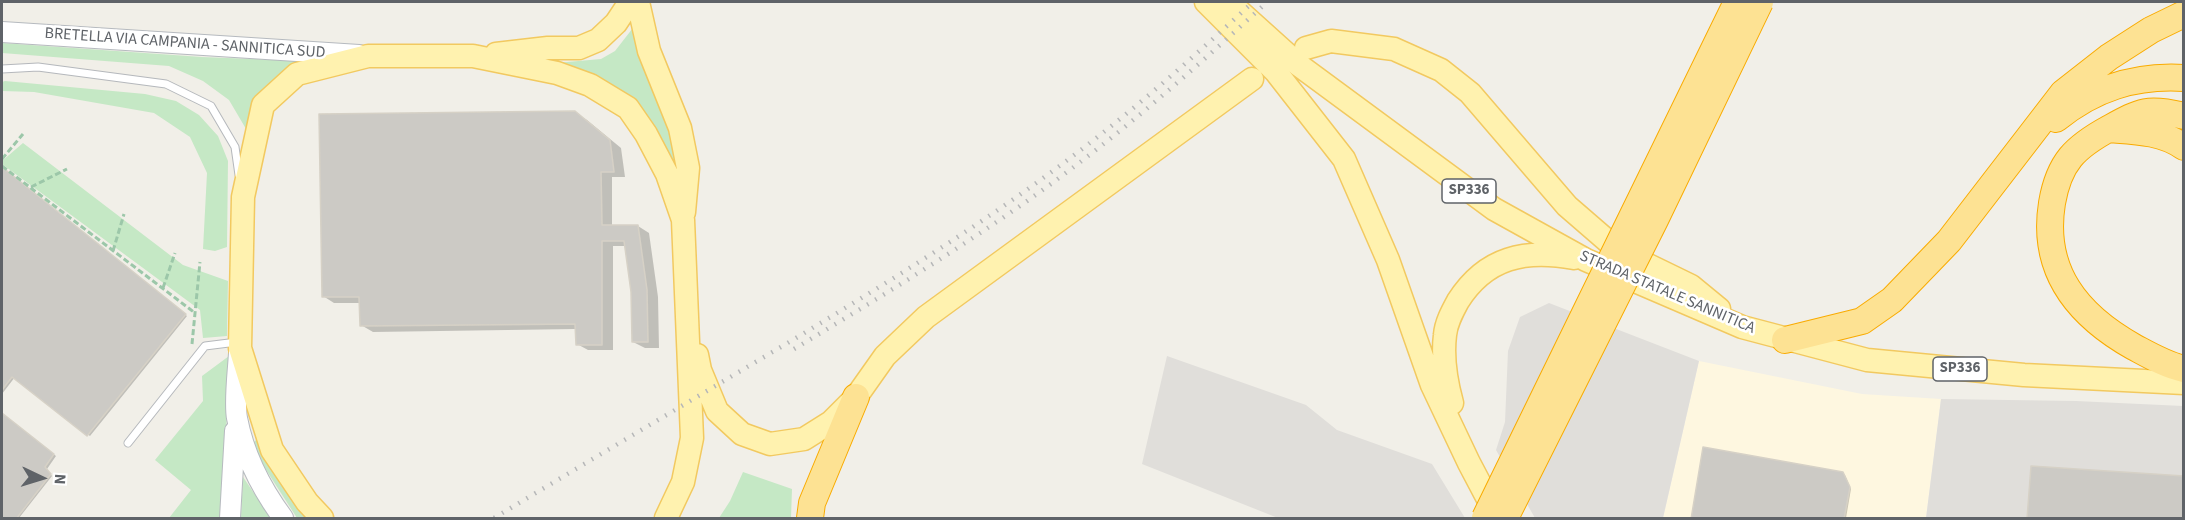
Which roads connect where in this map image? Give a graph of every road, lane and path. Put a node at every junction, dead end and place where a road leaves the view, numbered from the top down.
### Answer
1 (630, 2) edge
2 (638, 2) edge
3 (1206, 2) edge
4 (1229, 2) edge
5 (1737, 2) edge
6 (1760, 2) edge
7 (2184, 14) edge
8 (2, 32) edge
9 (1306, 48) dead end
10 (368, 56) junction
11 (473, 56) junction
12 (2, 69) edge
13 (2184, 78) edge
14 (1252, 79) dead end
15 (2184, 116) edge
16 (2108, 129) junction
17 (23, 134) dead end
18 (2022, 147) junction
19 (2184, 147) edge
20 (2, 159) edge
21 (2, 166) edge
22 (67, 169) dead end
23 (30, 188) junction
24 (243, 196) junction
25 (124, 214) dead end
26 (683, 220) junction
27 (113, 251) junction
28 (175, 253) dead end
29 (1586, 260) junction
30 (200, 262) dead end
31 (162, 288) junction
32 (687, 307) junction
33 (195, 313) junction
34 (1742, 327) junction
35 (1785, 340) junction
36 (240, 345) junction
37 (190, 364) junction
38 (2184, 369) edge
39 (2184, 383) edge
40 (856, 397) junction
41 (236, 417) junction
42 (128, 443) dead end
43 (1469, 463) junction
44 (230, 519) edge
45 (282, 519) edge
46 (322, 519) edge
47 (666, 519) edge
48 (810, 519) edge
49 (1485, 519) edge
50 (1498, 519) edge
51 (1505, 519) edge

1 - 11 main road
2 - 26 main road
3 - 43 main road
4 - 29 main road, STRADA STATALE SANNITICA / SP336
5 - 49 highway, bridge
6 - 51 highway, bridge
7 - 18 highway
8 - 10 street, BRETELLA VIA CAMPANIA - SANNITICA SUD
9 - 34 main road
10 - 11 main road
10 - 24 main road
11 - 26 main road
12 - 24 lane
13 - 18 highway
14 - 40 main road
15 - 16 highway
16 - 19 highway
16 - 38 highway
17 - 20 path
18 - 35 highway
21 - 23 path
22 - 23 path
23 - 27 path
24 - 36 main road
25 - 27 path
26 - 32 main road
27 - 31 path
28 - 31 path
29 - 34 main road, STRADA STATALE SANNITICA / SP336
29 - 43 main road, SP336
30 - 33 path
31 - 33 path
32 - 40 main road
32 - 47 main road
33 - 37 path
34 - 35 main road, STRADA STATALE SANNITICA / SP336
35 - 39 main road, STRADA STATALE SANNITICA / SP336
36 - 37 lane
36 - 41 street
36 - 46 main road
37 - 42 lane
40 - 48 highway
41 - 44 street
41 - 45 street
43 - 50 main road

